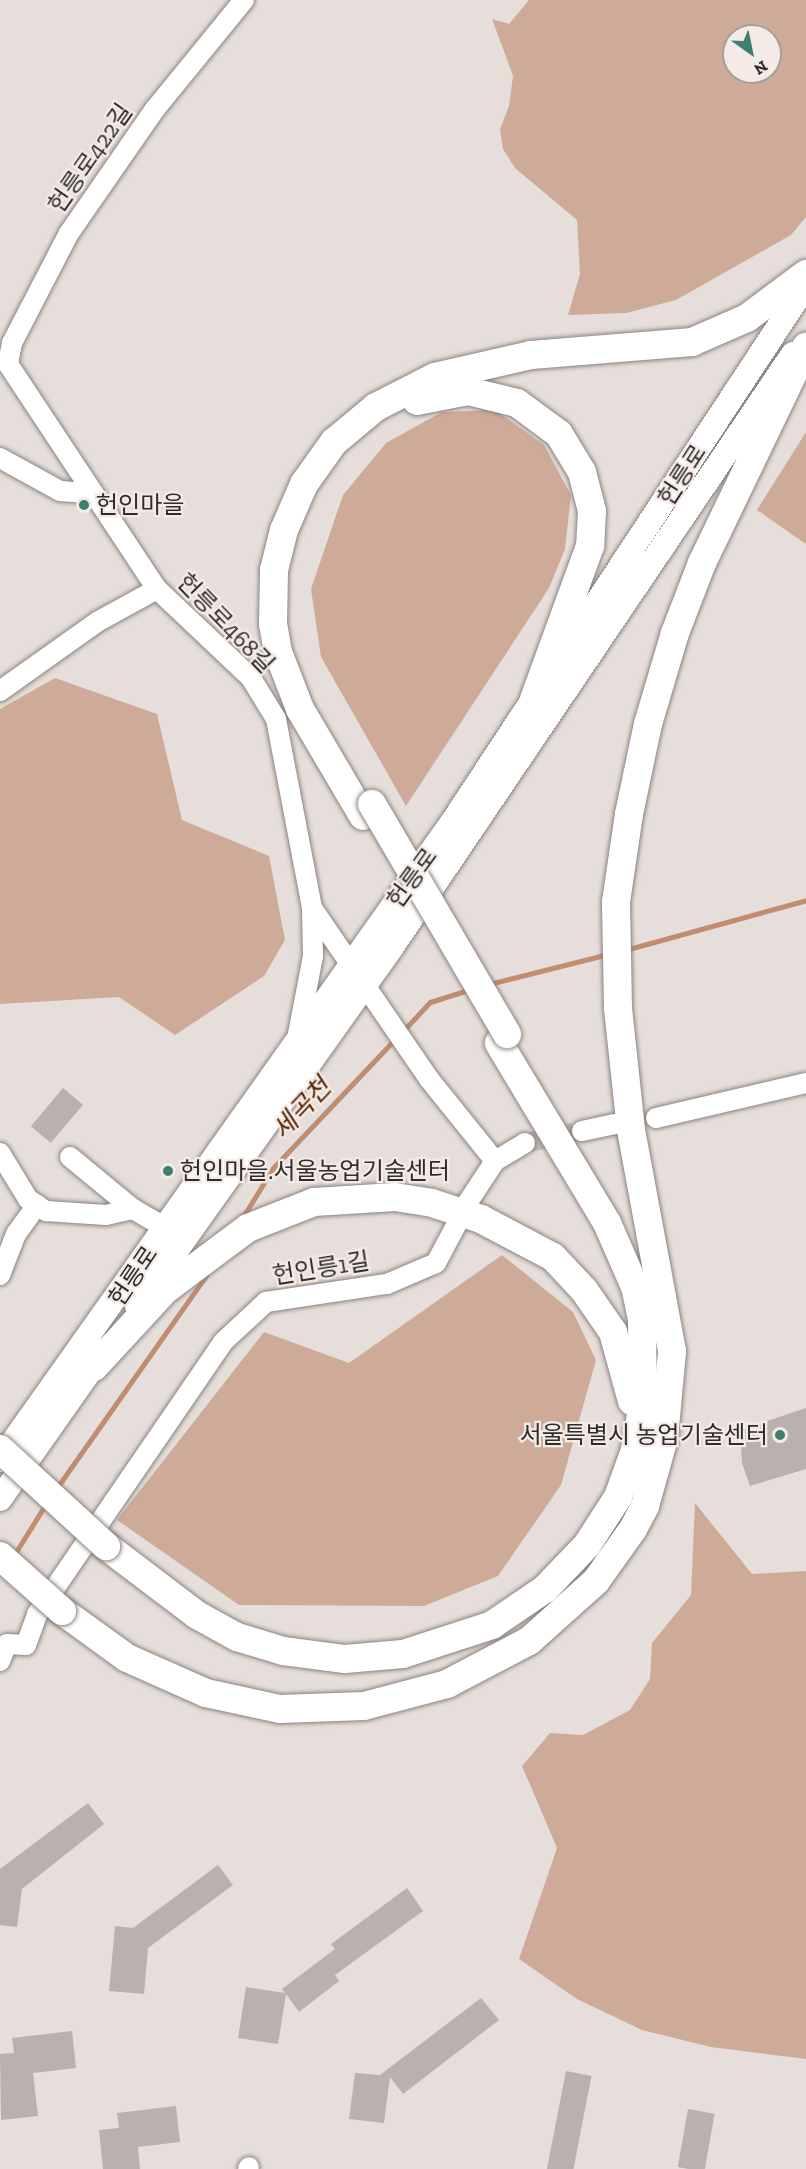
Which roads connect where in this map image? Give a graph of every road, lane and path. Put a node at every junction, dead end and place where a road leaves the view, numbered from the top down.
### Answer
1 (244, 0) edge
2 (806, 274) edge
3 (806, 285) edge
4 (806, 335) edge
5 (806, 347) edge
6 (8, 364) joint
7 (0, 458) edge
8 (91, 494) junction
9 (157, 589) junction
10 (0, 691) edge
11 (534, 699) junction
12 (368, 810) junction
13 (312, 908) junction
14 (352, 961) junction
15 (365, 983) junction
16 (298, 1034) junction
17 (503, 1038) junction
18 (806, 1083) edge
19 (656, 1118) dead end
20 (614, 1124) dead end
21 (582, 1131) tunnel mouth
22 (525, 1143) tunnel mouth
23 (0, 1153) edge
24 (69, 1157) dead end
25 (495, 1161) junction
26 (37, 1204) junction
27 (133, 1209) junction
28 (166, 1228) junction
29 (0, 1275) edge
30 (94, 1367) junction
31 (664, 1438) junction
32 (0, 1449) edge
33 (635, 1450) junction
34 (0, 1460) edge
35 (0, 1499) edge
36 (0, 1556) edge
37 (0, 1661) edge

1 - 6 street, 헌릉로422길
2 - 12 highway
3 - 11 main road, 헌릉로
4 - 15 main road, 헌릉로
5 - 31 highway
6 - 8 street, 헌릉로468길
7 - 8 street
8 - 9 street, 헌릉로468길
9 - 10 street
9 - 13 street, 헌릉로468길
11 - 12 highway
11 - 14 main road, 헌릉로
12 - 17 highway
13 - 14 street, 헌릉로468길
13 - 16 street, 헌릉로468길
14 - 15 street, 헌릉로468길
14 - 16 main road, 헌릉로
15 - 25 street
15 - 30 main road, 헌릉로
16 - 28 main road, 헌릉로
17 - 31 highway
17 - 33 highway
18 - 19 street
20 - 21 street
22 - 25 street, 헌인릉1길
23 - 26 street
24 - 27 street
25 - 37 street, 헌인릉1길
26 - 27 street
26 - 29 street
27 - 28 street
28 - 34 main road, 헌릉로
30 - 33 highway
30 - 35 main road, 헌릉로
31 - 36 highway, bridge
32 - 33 highway, bridge

